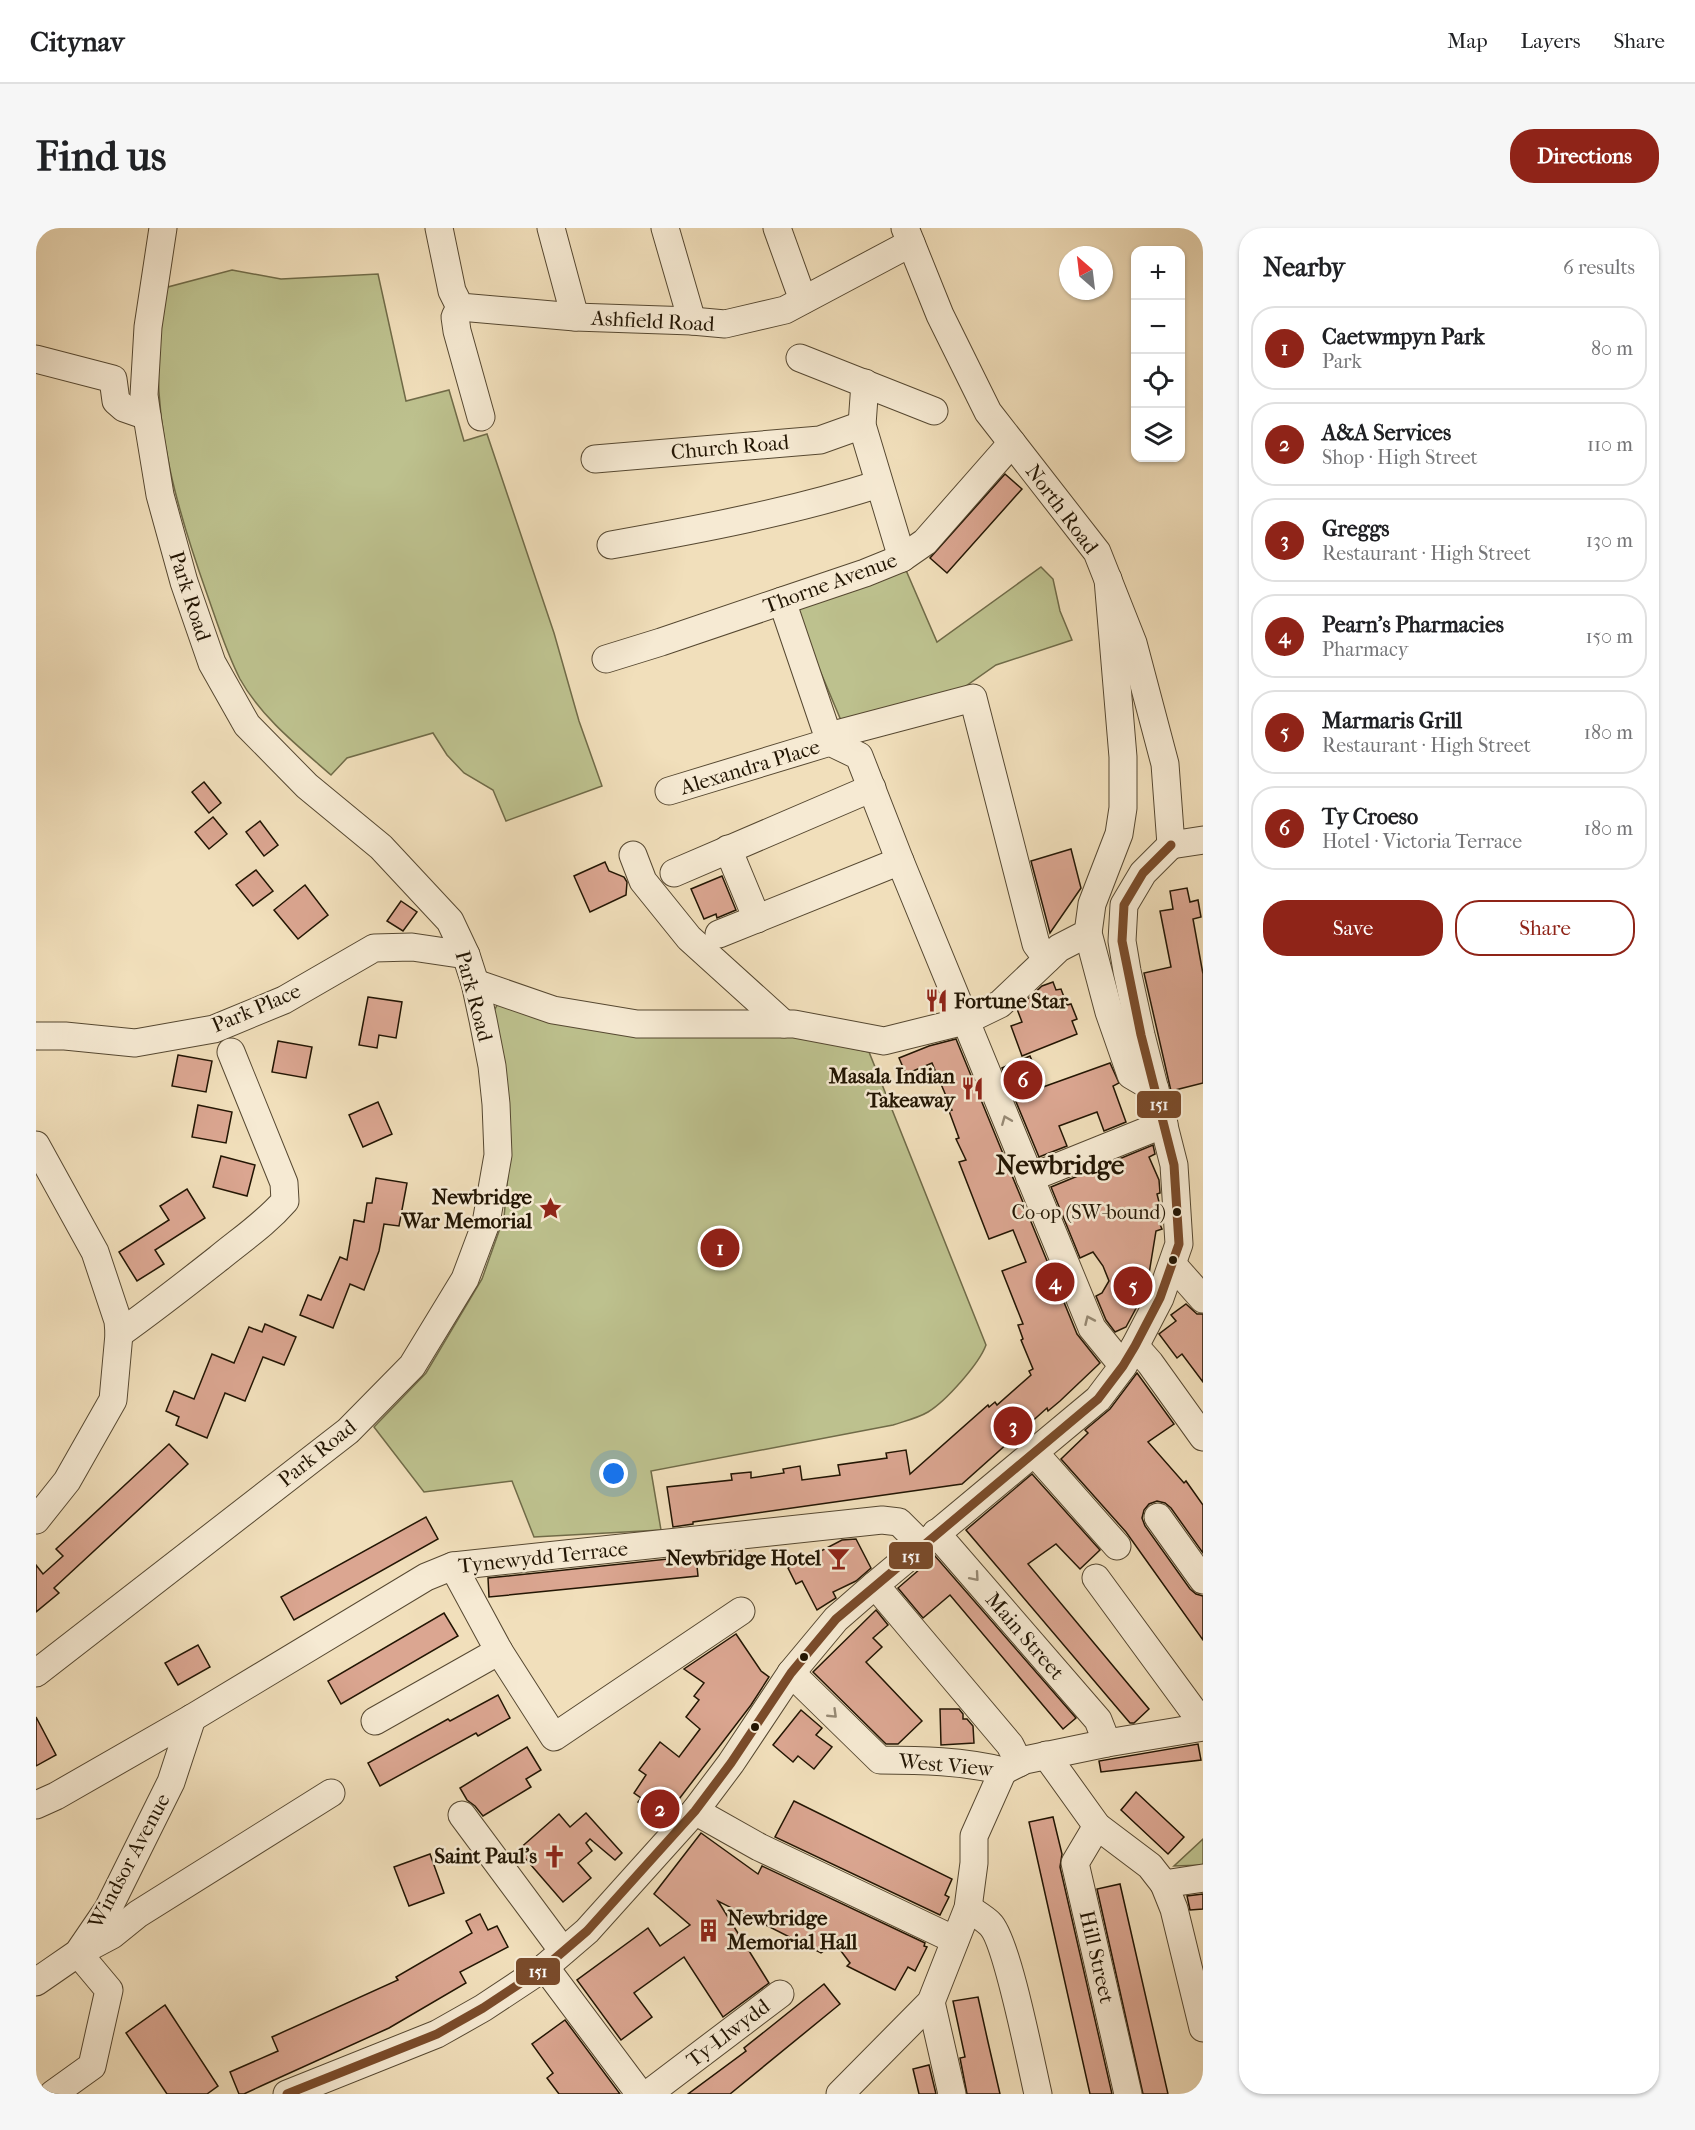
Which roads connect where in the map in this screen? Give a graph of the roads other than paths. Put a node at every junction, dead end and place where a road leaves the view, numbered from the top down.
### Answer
1 (163, 228) edge
2 (439, 228) edge
3 (550, 228) edge
4 (665, 228) edge
5 (777, 228) edge
6 (908, 236) edge
7 (803, 300) junction
8 (460, 308) junction
9 (575, 317) junction
10 (692, 321) junction
11 (800, 358) dead end
12 (36, 359) edge
13 (865, 383) junction
14 (934, 411) dead end
15 (147, 416) junction
16 (481, 417) dead end
17 (862, 425) junction
18 (1011, 443) junction
19 (595, 459) dead end
20 (879, 484) junction
21 (611, 545) dead end
22 (902, 558) junction
23 (1108, 579) junction
24 (782, 601) junction
25 (606, 659) dead end
26 (830, 739) junction
27 (872, 788) junction
28 (669, 791) dead end
29 (1203, 840) edge
30 (1171, 845) junction
31 (728, 849) junction
32 (633, 855) dead end
33 (900, 861) junction
34 (674, 873) dead end
35 (757, 919) junction
36 (1088, 933) junction
37 (719, 934) dead end
38 (466, 956) junction
39 (1047, 959) junction
40 (475, 983) junction
41 (965, 1021) junction
42 (784, 1024) junction
43 (36, 1036) edge
44 (231, 1053) dead end
45 (1155, 1089) junction
46 (1164, 1124) junction
47 (36, 1145) edge
48 (1030, 1178) junction
49 (1185, 1253) edge
50 (1203, 1299) edge
51 (120, 1334) junction
52 (1129, 1356) junction
53 (1203, 1437) edge
54 (1033, 1451) junction
55 (1158, 1517) dead end
56 (36, 1520) edge
57 (929, 1539) junction
58 (1117, 1546) dead end
59 (453, 1566) junction
60 (1096, 1578) dead end
61 (1203, 1580) edge
62 (874, 1585) junction
63 (741, 1611) dead end
64 (499, 1652) junction
65 (791, 1672) junction
66 (36, 1673) edge
67 (192, 1719) junction
68 (375, 1721) dead end
69 (1203, 1726) edge
70 (1107, 1743) junction
71 (1046, 1755) junction
72 (1011, 1767) junction
73 (331, 1793) dead end
74 (36, 1805) edge
75 (695, 1811) junction
76 (462, 1815) dead end
77 (1097, 1826) junction
78 (1203, 1878) edge
79 (1164, 1884) junction
80 (968, 1908) junction
81 (955, 1940) junction
82 (78, 1953) junction
83 (554, 1959) junction
84 (1196, 1974) edge
85 (36, 1982) edge
86 (780, 1994) dead end
87 (931, 2002) junction
88 (1203, 2028) edge
89 (53, 2094) edge
90 (287, 2094) edge
91 (640, 2094) edge
92 (648, 2094) edge
93 (840, 2094) edge
94 (952, 2094) edge
95 (1038, 2094) edge
96 (1128, 2094) edge

1 - 15 street, Park Road
2 - 8 street
3 - 9 street
4 - 10 street
5 - 7 street
6 - 7 street, Ashfield Road
6 - 18 street, North Road
7 - 10 street, Ashfield Road
8 - 9 street, Ashfield Road
8 - 16 street
9 - 10 street, Ashfield Road
11 - 13 street
12 - 15 street
13 - 14 street
13 - 17 street
15 - 38 street, Park Road
17 - 19 street, Church Road
17 - 20 street
18 - 22 street, Thorne Avenue
18 - 23 street, North Road
20 - 21 street
20 - 22 street
22 - 24 street, Thorne Avenue
23 - 30 street, North Road
23 - 36 street
24 - 25 street, Thorne Avenue
24 - 26 street
26 - 27 street, Alexandra Place
26 - 28 street, Alexandra Place
26 - 39 street
27 - 31 street
27 - 33 street, Alexandra Place
29 - 30 street
30 - 45 street
31 - 34 street
31 - 35 street
32 - 42 street
33 - 35 street
33 - 41 street, Alexandra Place
35 - 37 street
36 - 39 street
36 - 45 street
38 - 40 street, Park Road
38 - 43 street, Park Place
39 - 41 street
40 - 42 street
40 - 66 street, Park Road
41 - 42 street
48 -> 41 street, Alexandra Place
44 - 51 street, Park Place
45 - 46 street
46 - 48 street
46 - 49 street
47 - 51 street
52 -> 48 street, Alexandra Place
49 - 50 street
49 - 52 street
51 - 56 street
52 - 53 street, Alexandra Place
52 - 54 street
54 - 57 street
54 - 58 street
55 - 61 street
57 - 59 street, Tynewydd Terrace
57 - 62 street
57 -> 70 street, Main Street
59 - 64 street
59 - 67 street, Tynewydd Terrace
60 - 69 street
62 - 65 street
62 - 72 street
63 - 64 street
64 - 68 street
65 -> 72 street, West View
65 - 75 street
67 - 74 street, Tynewydd Terrace
67 - 82 street, Windsor Avenue
69 - 70 street, West View
70 - 71 street, West View
71 - 72 street, West View
71 - 77 street
72 - 80 street
73 - 82 street
75 - 81 street
75 - 83 street
76 - 83 street
77 - 79 street
77 - 96 street, Hill Street
78 - 79 street
79 - 84 street
80 - 81 street
80 - 95 street
81 - 87 street
82 - 85 street, Windsor Avenue
82 - 89 street
83 - 90 street
83 - 91 street
84 - 88 street
86 - 92 street, Ty-Llwydd
87 - 93 street
87 - 94 street

